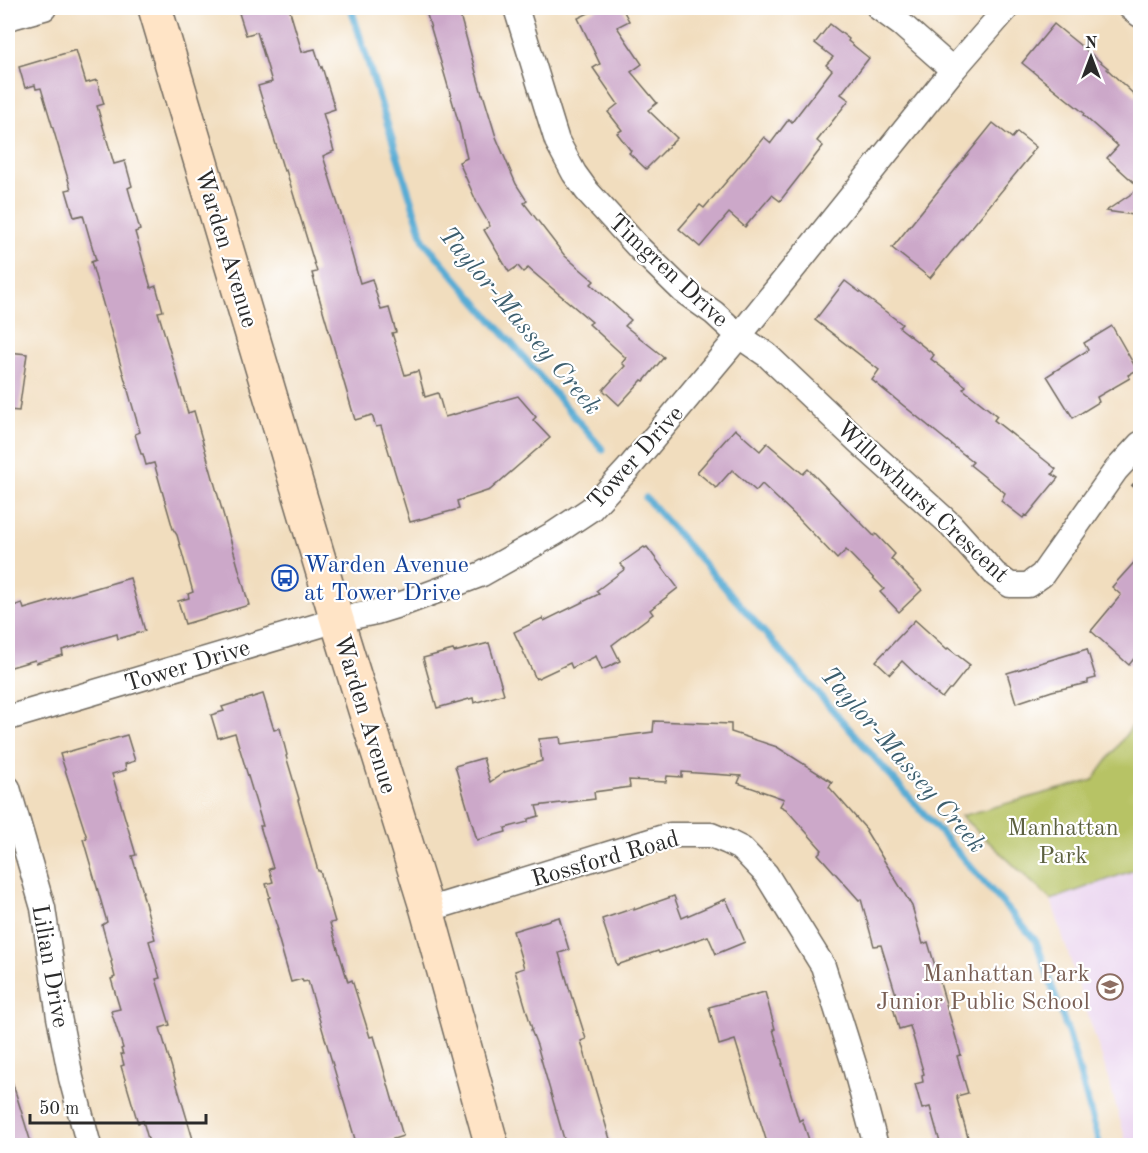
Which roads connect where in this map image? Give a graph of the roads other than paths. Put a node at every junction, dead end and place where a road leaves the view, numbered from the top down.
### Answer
1 (44, 8) edge
2 (155, 8) edge
3 (516, 8) edge
4 (879, 8) edge
5 (1007, 8) edge
6 (1131, 8) edge
7 (1140, 15) edge
8 (8, 18) edge
9 (953, 70) junction
10 (739, 336) junction
11 (1140, 444) edge
12 (337, 620) junction
13 (8, 718) edge
14 (8, 788) edge
15 (427, 910) junction
16 (89, 1146) edge
17 (492, 1146) edge
18 (876, 1146) edge

1 - 8 street
2 - 12 main road, Warden Avenue
3 - 10 street, Timgren Drive
4 - 9 street
5 - 9 street, Tower Drive
6 - 7 street
9 - 10 street, Tower Drive
10 - 11 street, Willowhurst Crescent
10 - 12 street, Tower Drive
12 - 13 street, Tower Drive
12 - 15 main road, Warden Avenue
14 - 16 street, Lilian Drive
15 - 17 main road, Warden Avenue
15 - 18 street, Rossford Road

